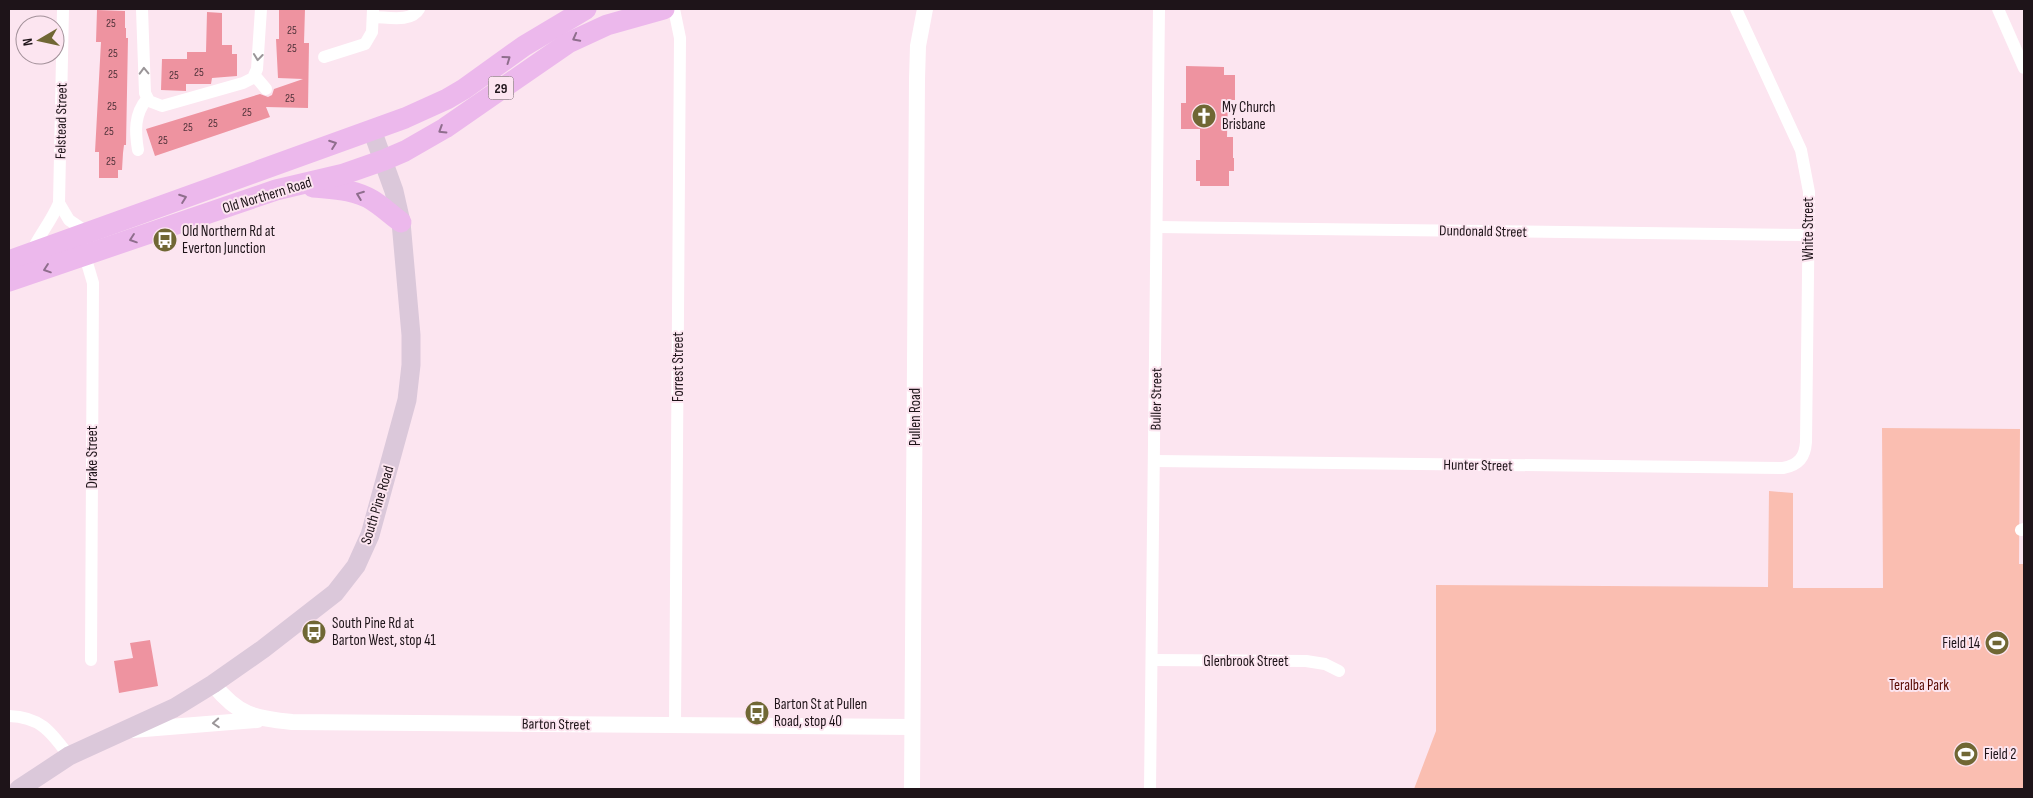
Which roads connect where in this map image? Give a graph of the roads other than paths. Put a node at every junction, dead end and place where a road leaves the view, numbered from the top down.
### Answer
1 (63, 9) edge
2 (142, 9) edge
3 (261, 9) edge
4 (419, 9) edge
5 (586, 9) edge
6 (664, 9) edge
7 (674, 9) edge
8 (914, 9) edge
9 (925, 9) edge
10 (1160, 9) edge
11 (1736, 9) edge
12 (1998, 9) edge
13 (373, 13) edge
14 (616, 15) edge
15 (918, 46) junction
16 (324, 57) dead end
17 (2024, 68) edge
18 (255, 76) junction
19 (266, 89) dead end
20 (147, 99) junction
21 (372, 130) junction
22 (138, 150) dead end
23 (384, 160) junction
24 (296, 185) junction
25 (58, 204) junction
26 (401, 222) junction
27 (1158, 227) junction
28 (88, 233) junction
29 (1808, 235) junction
30 (30, 254) junction
31 (85, 256) junction
32 (9, 261) edge
33 (9, 281) edge
34 (1155, 462) junction
35 (1799, 462) joint
36 (91, 660) dead end
37 (1152, 660) junction
38 (1339, 671) dead end
39 (213, 684) junction
40 (9, 716) edge
41 (265, 719) junction
42 (675, 725) junction
43 (912, 727) junction
44 (128, 730) junction
45 (69, 756) junction
46 (19, 789) edge
47 (912, 789) edge
48 (1150, 789) edge

1 - 25 street, Felstead Street
20 -> 2 street
3 -> 18 street
4 - 13 street
21 -> 5 highway, 29
6 - 14 highway, 29
7 - 42 street, Forrest Street
8 - 15 street, Pullen Road
9 - 15 street, Pullen Road
10 - 27 street, Buller Street
11 - 29 street, White Street
12 - 17 street
13 - 16 street
14 -> 23 highway, 29
15 - 43 street, Pullen Road
18 - 19 street
18 - 20 street
20 - 22 street
21 - 23 main road, South Pine Road
28 -> 21 highway, Old Northern Road
23 - 24 highway, Old Northern Road
23 - 26 main road, South Pine Road
26 -> 24 highway
24 -> 31 highway, Old Northern Road
25 - 28 street
25 - 30 street, Felstead Street
26 - 39 main road, South Pine Road
27 - 29 street, Dundonald Street
27 - 34 street, Buller Street
28 - 30 highway, Old Northern Road
29 - 35 street, White Street
30 - 32 highway, Old Northern Road
31 -> 33 highway, Old Northern Road
31 - 36 street, Drake Street
34 - 35 street, Hunter Street
34 - 37 street, Buller Street
37 - 38 street, Glenbrook Street
37 - 48 street, Buller Street
39 - 41 street, Barton Street
39 - 44 main road, South Pine Road
40 - 45 street
41 - 42 street, Barton Street
41 -> 44 street
42 - 43 street, Barton Street
43 - 47 street, Pullen Road
44 - 45 main road, South Pine Road
45 - 46 main road, South Pine Road

